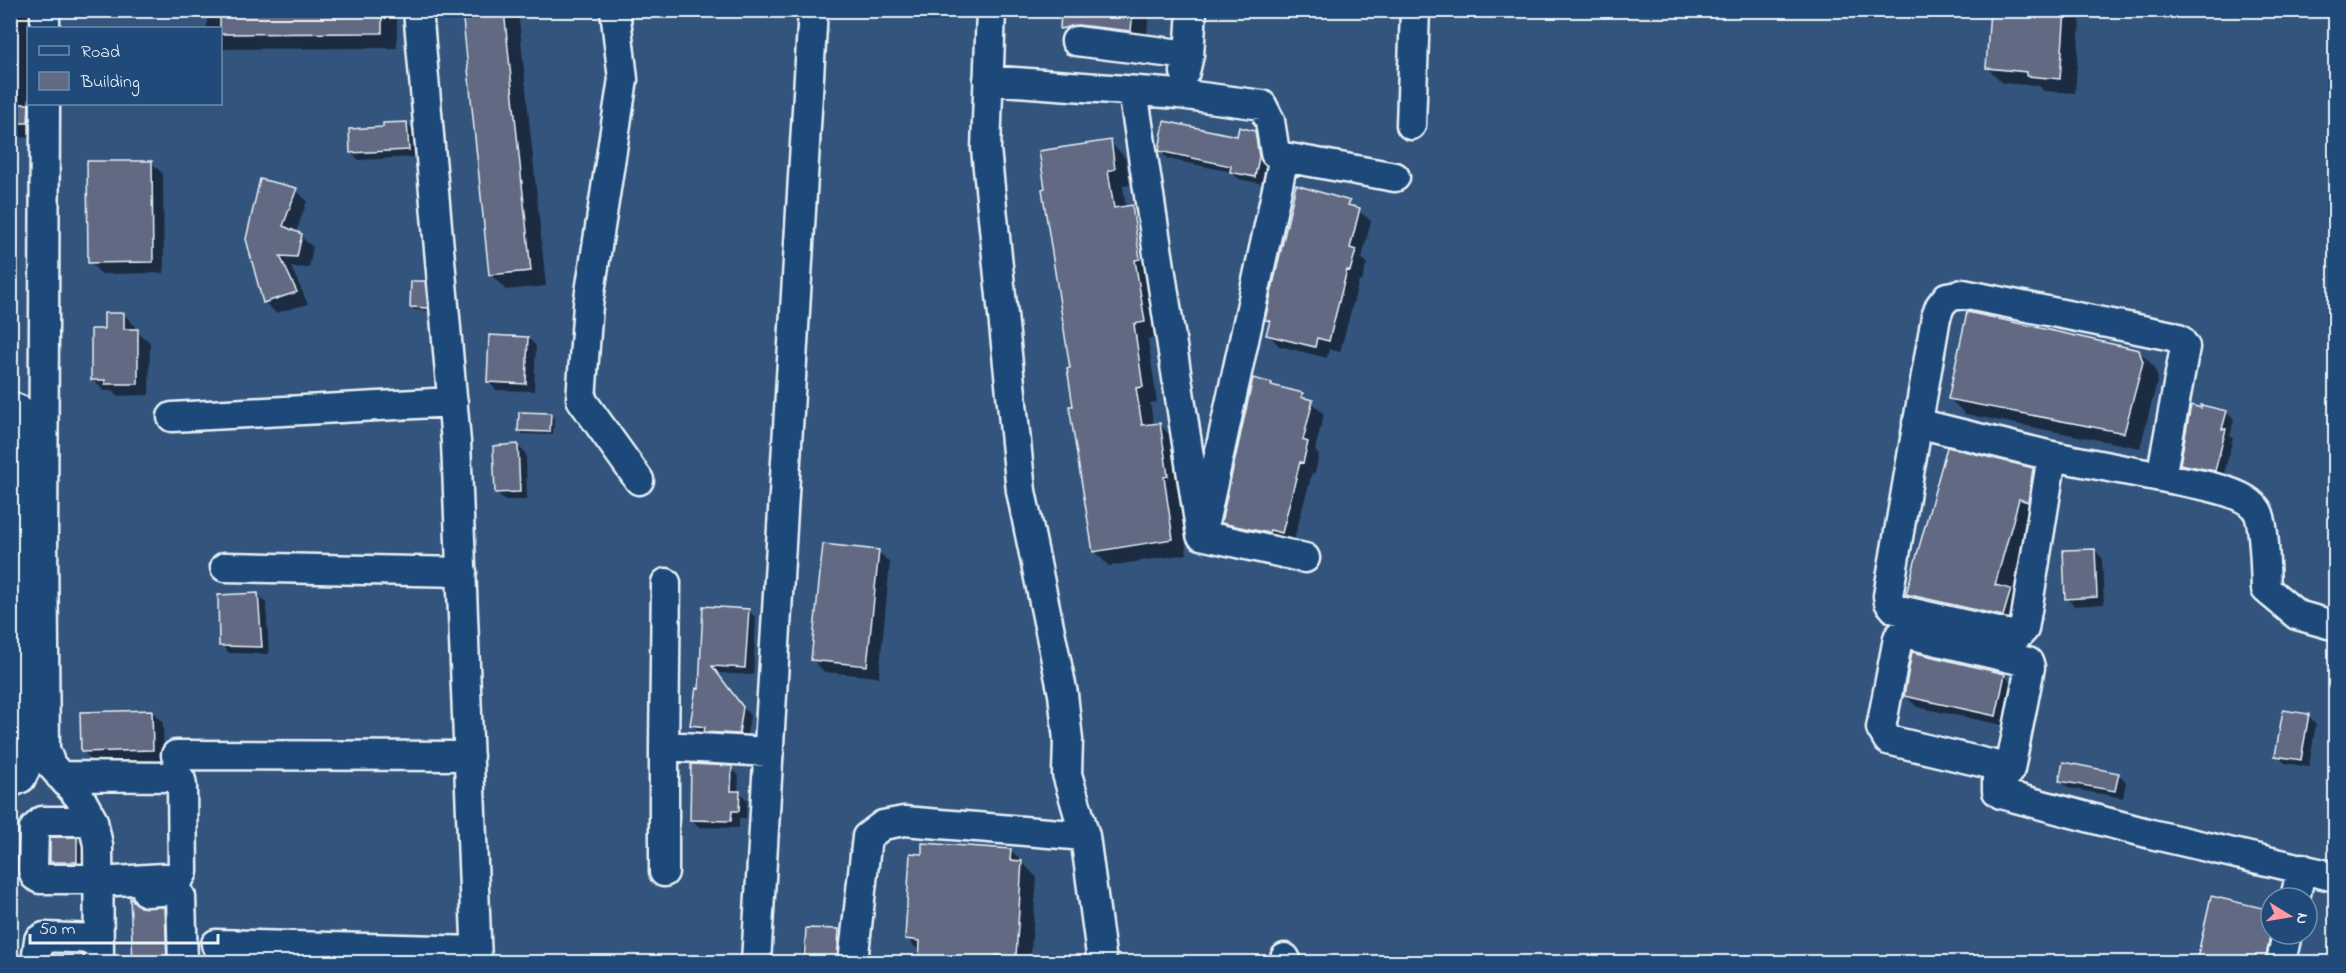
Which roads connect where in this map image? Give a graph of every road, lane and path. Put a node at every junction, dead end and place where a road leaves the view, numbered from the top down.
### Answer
1 (45, 10) edge
2 (418, 10) edge
3 (615, 10) edge
4 (813, 10) edge
5 (991, 10) edge
6 (1192, 10) edge
7 (1415, 10) edge
8 (45, 27) edge
9 (1076, 41) dead end
10 (1189, 55) junction
11 (988, 80) junction
12 (1133, 91) junction
13 (1179, 94) junction
14 (45, 105) edge
15 (1411, 125) dead end
16 (1284, 157) junction
17 (1395, 177) dead end
18 (453, 402) junction
19 (10, 406) edge
20 (172, 417) dead end
21 (1917, 423) junction
22 (2052, 456) junction
23 (2161, 477) junction
24 (639, 480) dead end
25 (33, 490) junction
26 (1201, 535) junction
27 (1305, 558) dead end
28 (225, 567) dead end
29 (462, 572) junction
30 (666, 584) dead end
31 (21, 599) edge
32 (2336, 626) edge
33 (664, 746) junction
34 (769, 752) junction
35 (176, 754) dead end
36 (469, 756) junction
37 (1997, 771) junction
38 (60, 776) junction
39 (10, 783) edge
40 (93, 821) junction
41 (1085, 836) junction
42 (2302, 868) junction
43 (664, 872) dead end
44 (2336, 877) edge
45 (99, 886) junction
46 (2298, 886) edge
47 (216, 944) dead end
48 (2285, 946) edge
49 (99, 951) edge
50 (477, 957) edge
51 (36, 963) edge
52 (183, 963) edge
53 (756, 963) edge
54 (853, 963) edge
55 (1102, 963) edge
56 (2281, 963) edge

1 - 8 street
2 - 18 street
3 - 24 street
4 - 34 street
5 - 11 street
6 - 10 street
7 - 15 street
9 - 10 street
10 - 13 street
11 - 12 street
11 - 41 street
12 - 13 street
12 - 26 street
13 - 16 street
14 - 25 street
16 - 17 street
16 - 26 street
18 - 20 street
18 - 29 street
19 - 25 street
21 - 22 street
21 - 22 street
21 - 23 street
22 - 23 street
23 - 32 street
25 - 31 street
26 - 27 street
28 - 29 street
29 - 36 street
30 - 33 street
31 - 38 street
31 - 39 street
33 - 34 street
33 - 43 street
34 - 53 street
35 - 36 street
36 - 50 street
37 - 37 street
37 - 42 street
38 - 40 street
38 - 45 street
40 - 45 street
40 - 45 street
41 - 54 street
41 - 55 street
42 - 44 street
42 - 46 street
45 - 49 street
45 - 52 street
47 - 50 street
48 - 56 street
49 - 51 street

